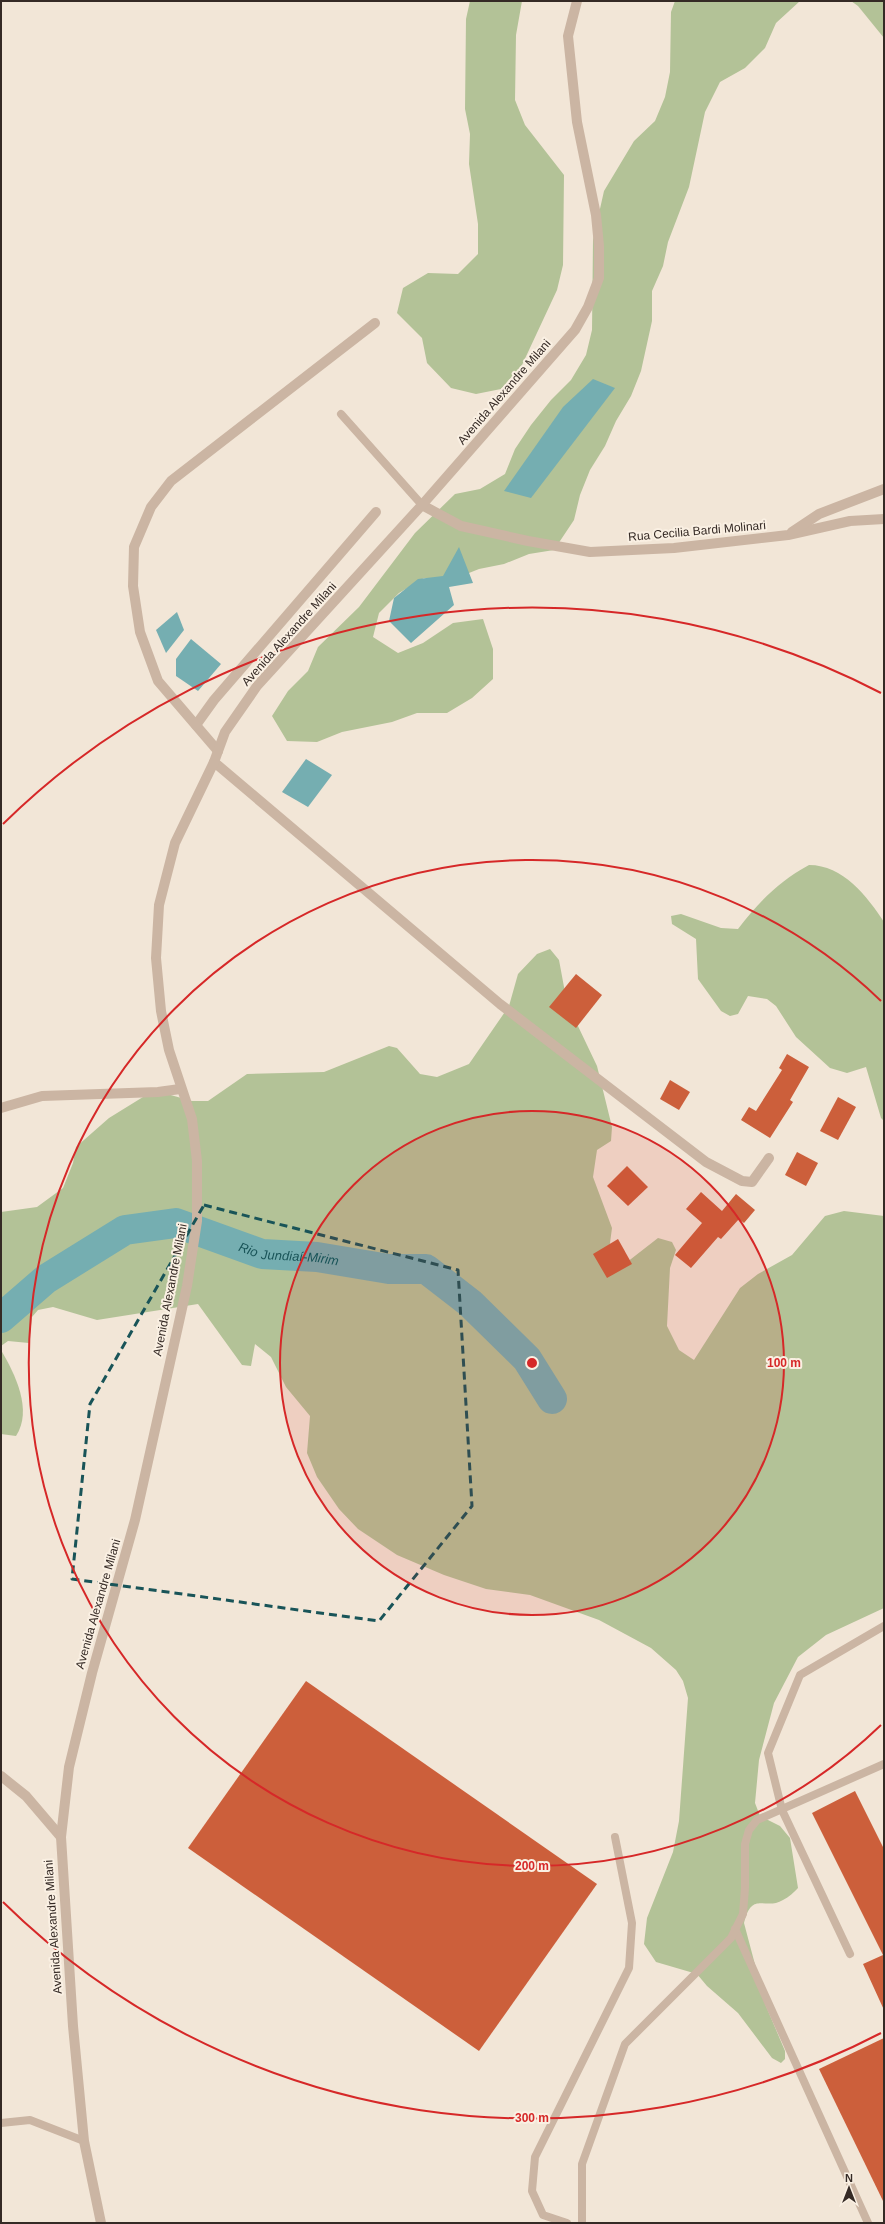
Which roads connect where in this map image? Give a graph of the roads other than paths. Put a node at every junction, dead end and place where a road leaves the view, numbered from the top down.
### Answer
1 (577, 1) edge
2 (375, 323) dead end
3 (341, 414) dead end
4 (884, 489) edge
5 (422, 505) junction
6 (376, 512) dead end
7 (884, 519) edge
8 (788, 535) junction
9 (196, 725) junction
10 (218, 751) junction
11 (214, 762) junction
12 (180, 1088) junction
13 (1, 1108) edge
14 (769, 1158) dead end
15 (884, 1626) edge
16 (884, 1764) edge
17 (1, 1776) edge
18 (782, 1810) junction
19 (60, 1837) junction
20 (615, 1837) dead end
21 (735, 1929) junction
22 (850, 1954) dead end
23 (1, 2123) edge
24 (84, 2141) junction
25 (101, 2223) edge
26 (567, 2223) edge
27 (582, 2223) edge
28 (868, 2223) edge

1 - 5 street, Avenida Alexandre Milani
2 - 9 street
3 - 5 lane
4 - 8 street
5 - 8 street, Rua Cecilia Bardi Molinari
5 - 10 street, Avenida Alexandre Milani
6 - 9 street
7 - 8 street, Rua Cecilia Bardi Molinari
9 - 10 street
10 - 11 street, Avenida Alexandre Milani
11 - 12 street, Avenida Alexandre Milani
11 - 14 street
12 - 13 street
12 - 19 street, Avenida Alexandre Milani
15 - 18 lane
16 - 18 lane
17 - 19 street
18 - 21 lane
18 - 22 lane
19 - 24 street, Avenida Alexandre Milani
20 - 26 lane
21 - 27 lane
21 - 28 lane
23 - 24 lane
24 - 25 street, Avenida Alexandre Milani

